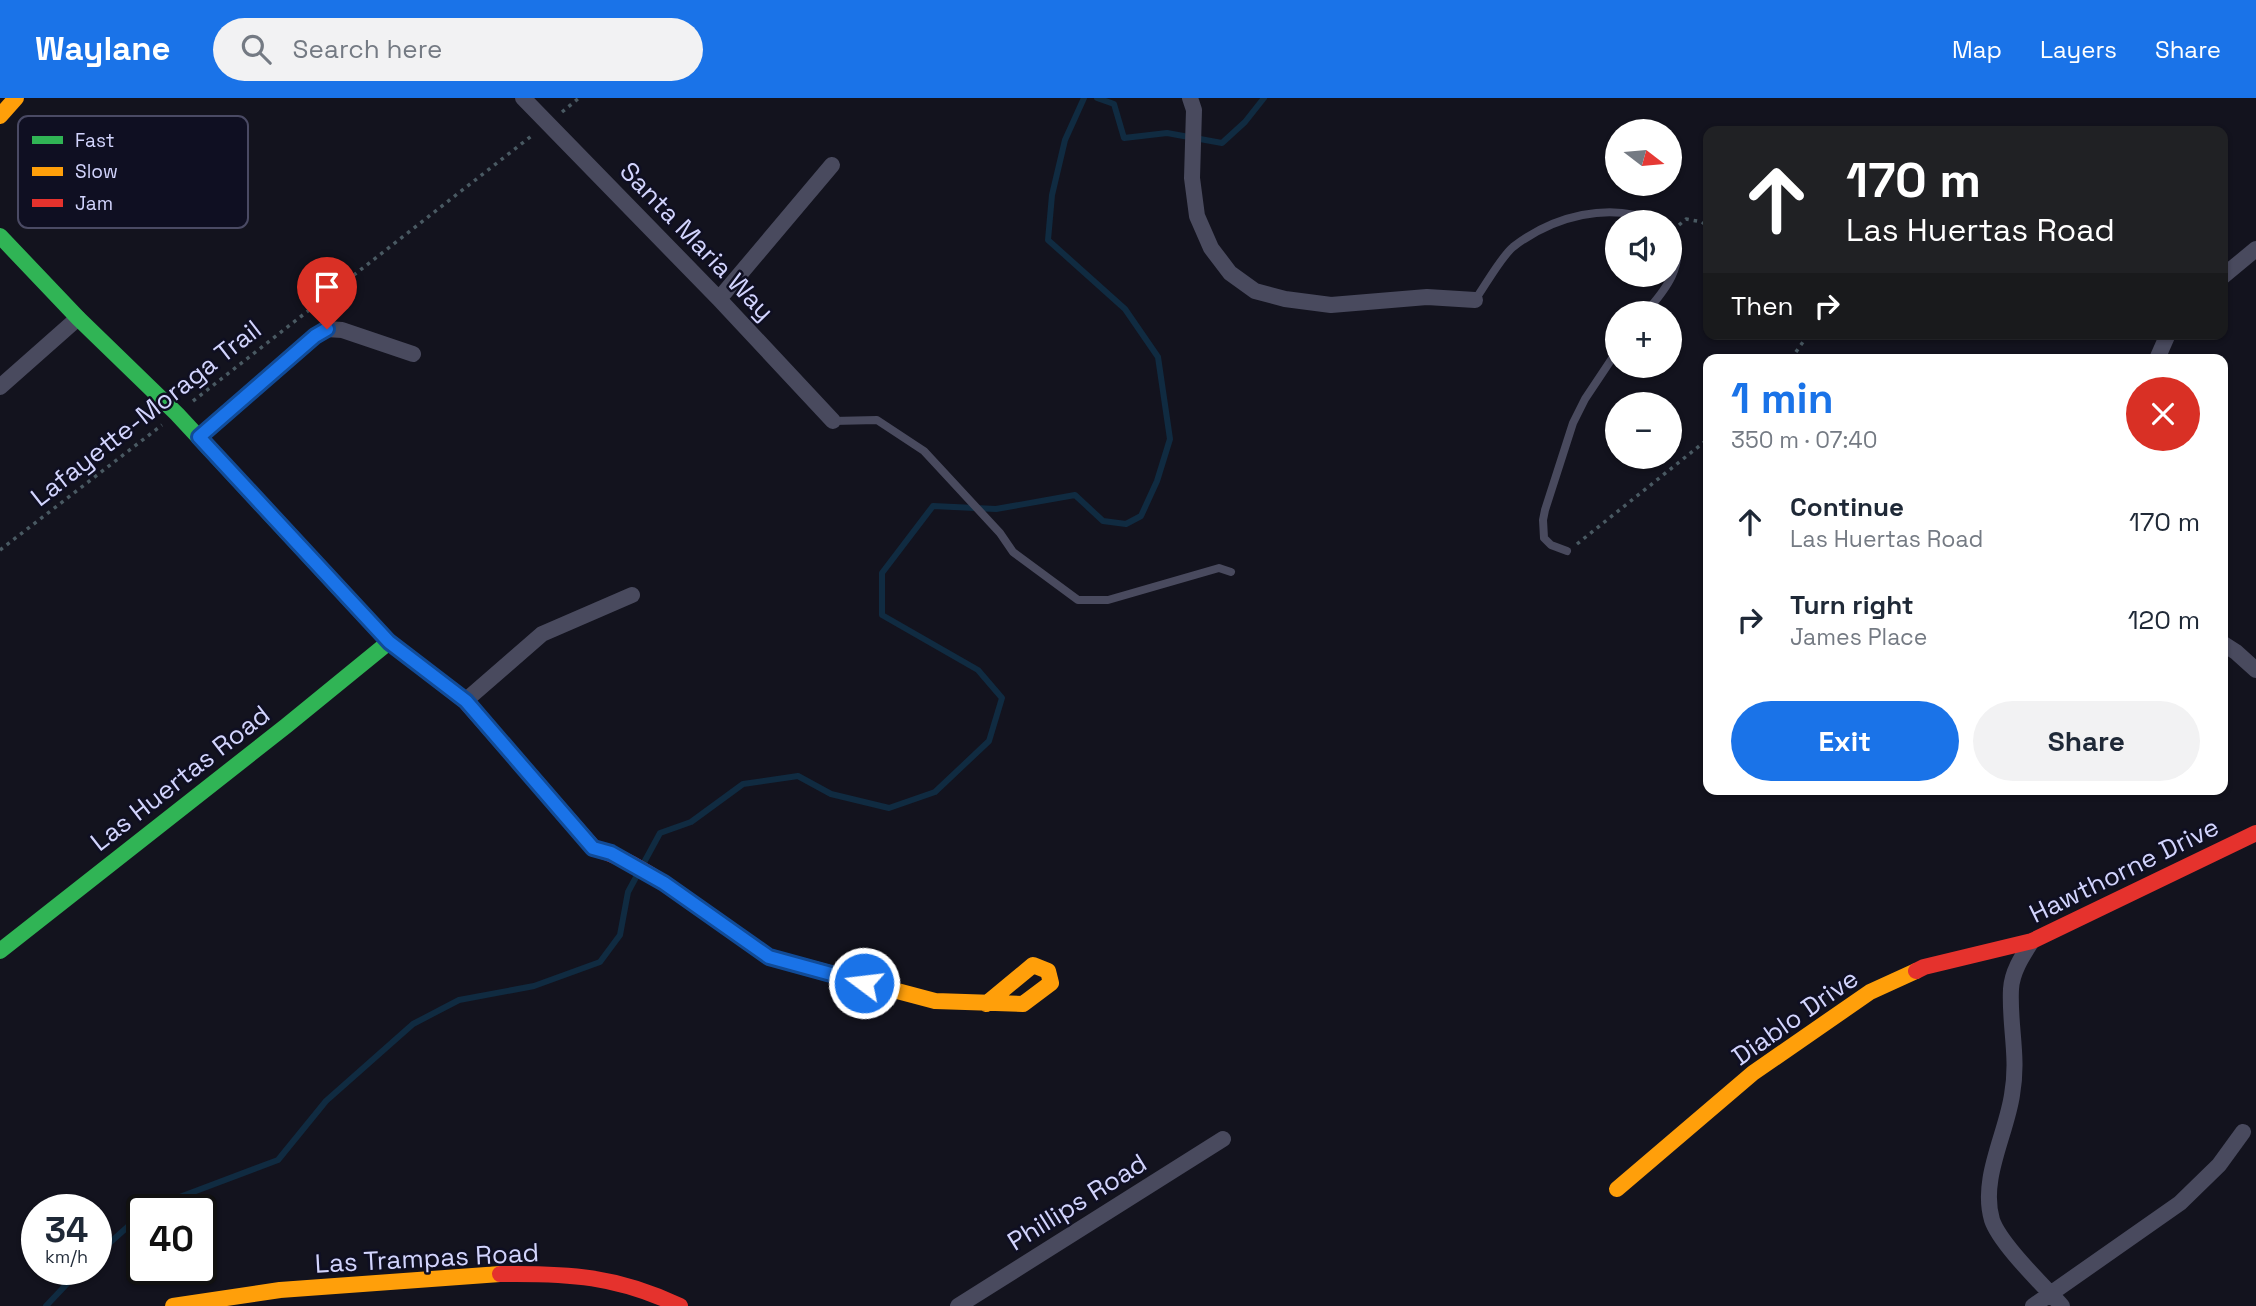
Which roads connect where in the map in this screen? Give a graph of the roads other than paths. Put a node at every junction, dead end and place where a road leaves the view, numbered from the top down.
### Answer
1 (16, 98) edge
2 (523, 98) edge
3 (1192, 104) edge
4 (0, 116) edge
5 (832, 165) dead end
6 (1605, 213) edge
7 (0, 236) edge
8 (2256, 249) edge
9 (2228, 272) edge
10 (719, 299) junction
11 (1475, 300) joint
12 (78, 318) junction
13 (412, 354) dead end
14 (1605, 369) edge
15 (0, 387) edge
16 (833, 421) joint
17 (199, 437) junction
18 (1567, 551) road end
19 (1231, 572) dead end
20 (632, 595) dead end
21 (389, 642) junction
22 (2228, 648) edge
23 (2256, 670) edge
24 (466, 701) junction
25 (2256, 833) edge
26 (2032, 941) junction
27 (0, 951) edge
28 (986, 1004) dead end
29 (2242, 1132) dead end
30 (1223, 1139) dead end
31 (1617, 1189) dead end
32 (2051, 1293) junction
33 (173, 1306) edge
34 (680, 1306) edge
35 (958, 1306) edge
36 (2033, 1306) edge
37 (2062, 1306) edge

1 - 4 street
2 - 10 street, Santa Maria Way
3 - 11 street
5 - 10 street
6 - 11 lane
7 - 12 street
8 - 9 street
10 - 16 street, Santa Maria Way
12 - 15 street
12 - 17 street
13 - 17 street
14 - 18 lane
16 - 19 lane
17 - 21 street
20 - 24 street
21 - 24 street
21 - 27 street, Las Huertas Road
22 - 23 street
24 - 28 street
25 - 26 street, Hawthorne Drive
26 - 31 street, Diablo Drive
26 - 32 street, Hawthorne Drive
29 - 32 street
30 - 35 street, Phillips Road
32 - 36 street
32 - 37 street, Hawthorne Drive
33 - 34 street, Las Trampas Road

